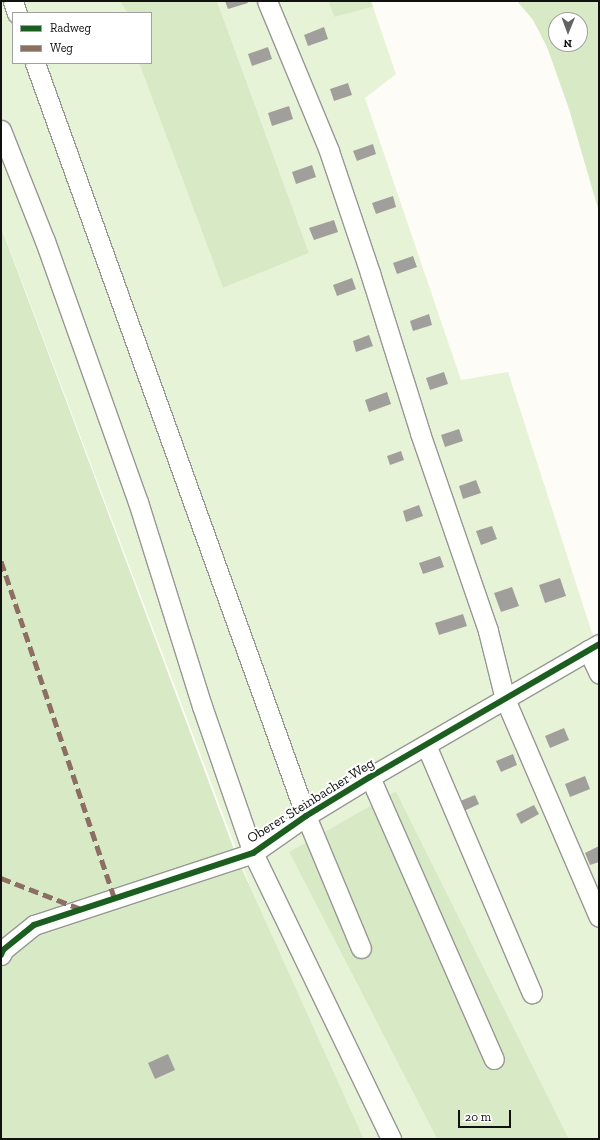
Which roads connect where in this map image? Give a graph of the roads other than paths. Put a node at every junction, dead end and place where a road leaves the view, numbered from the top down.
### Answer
1 (13, 1) edge
2 (267, 1) edge
3 (17, 12) edge
4 (35, 64) edge
5 (1, 130) edge
6 (594, 647) edge
7 (599, 674) edge
8 (506, 699) junction
9 (426, 745) junction
10 (370, 777) junction
11 (306, 816) junction
12 (253, 853) junction
13 (599, 917) edge
14 (361, 948) dead end
15 (1, 955) edge
16 (532, 993) dead end
17 (494, 1059) dead end
18 (391, 1139) edge

1 - 3 street
2 - 8 street
4 - 11 street
5 - 12 street
6 - 7 street
6 - 8 street, Oberer Steinbacher Weg
8 - 9 street, Oberer Steinbacher Weg
8 - 13 street
9 - 10 street, Oberer Steinbacher Weg
9 - 16 street
10 - 11 street, Oberer Steinbacher Weg
10 - 17 street
11 - 12 street, Oberer Steinbacher Weg
11 - 14 street
12 - 15 street, Oberer Steinbacher Weg
12 - 18 street

